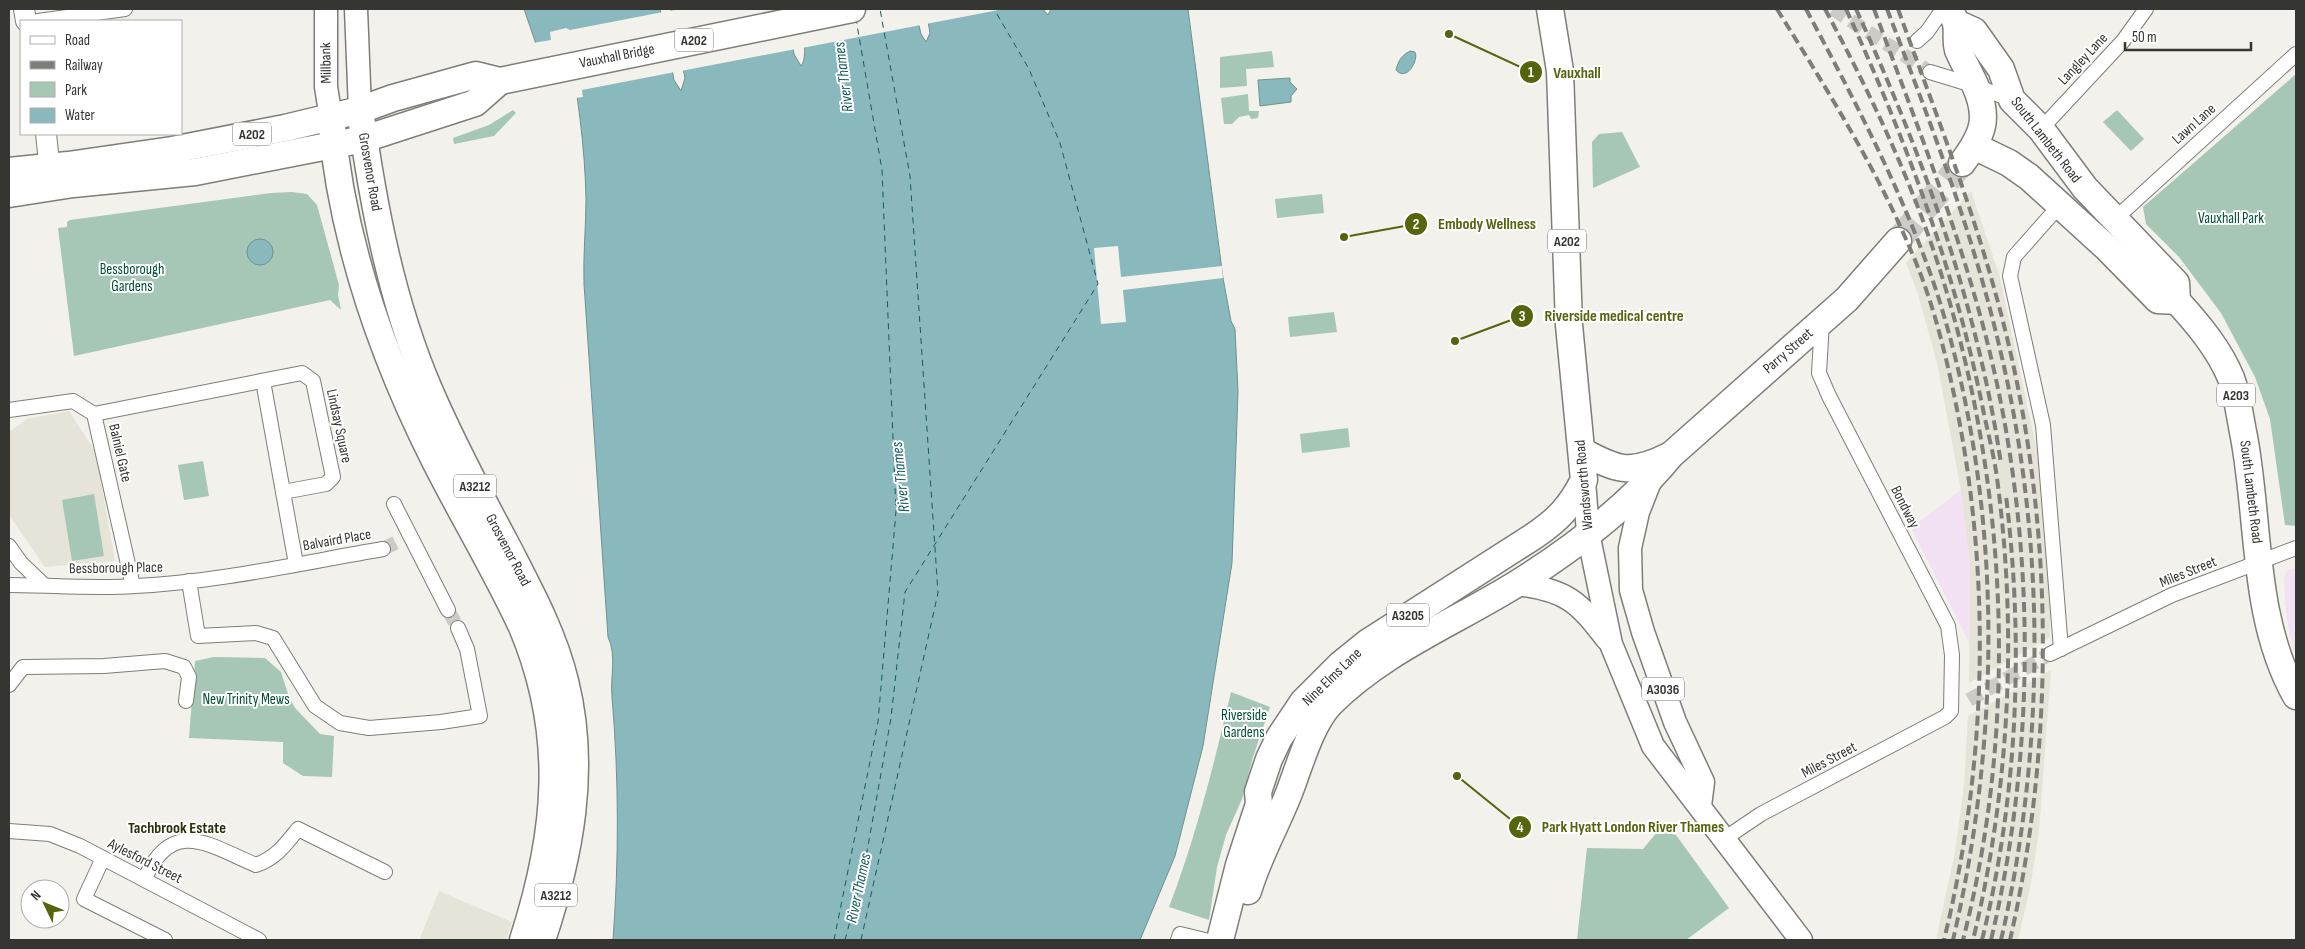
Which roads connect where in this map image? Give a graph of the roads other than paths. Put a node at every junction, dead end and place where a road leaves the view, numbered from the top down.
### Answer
1 (125, 9) edge
2 (326, 9) edge
3 (356, 9) edge
4 (852, 9) edge
5 (1550, 9) edge
6 (2146, 9) edge
7 (1949, 14) edge
8 (45, 20) edge
9 (1917, 41) dead end
10 (2296, 54) edge
11 (1930, 72) tunnel mouth
12 (500, 81) junction
13 (1976, 86) junction
14 (2012, 100) junction
15 (360, 110) junction
16 (331, 118) junction
17 (2041, 129) junction
18 (46, 135) edge
19 (364, 139) junction
20 (334, 146) junction
21 (9, 171) edge
22 (50, 177) junction
23 (9, 194) edge
24 (2060, 205) junction
25 (2115, 219) junction
26 (1898, 241) tunnel mouth
27 (2177, 301) junction
28 (1822, 321) junction
29 (263, 381) junction
30 (9, 410) edge
31 (94, 414) junction
32 (1582, 451) junction
33 (1671, 455) junction
34 (1652, 478) junction
35 (1584, 480) junction
36 (283, 492) junction
37 (394, 504) dead end
38 (1588, 533) junction
39 (9, 546) edge
40 (2296, 548) edge
41 (383, 549) tunnel mouth
42 (2260, 563) junction
43 (296, 564) junction
44 (189, 581) junction
45 (1517, 584) junction
46 (9, 585) edge
47 (44, 585) junction
48 (133, 586) junction
49 (448, 610) tunnel mouth
50 (458, 628) tunnel mouth
51 (1611, 644) junction
52 (9, 686) edge
53 (2296, 696) edge
54 (186, 701) dead end
55 (1951, 711) joint
56 (1700, 806) junction
57 (9, 831) edge
58 (1724, 839) junction
59 (103, 858) junction
60 (385, 872) dead end
61 (145, 878) junction
62 (165, 940) edge
63 (259, 940) edge
64 (523, 940) edge
65 (542, 940) edge
66 (1178, 940) edge
67 (1204, 940) edge
68 (1220, 940) edge
69 (1236, 940) edge
70 (1801, 940) edge

1 - 8 street
2 - 16 main road, Millbank / A3212
3 - 15 main road, Millbank / A3212
4 - 12 highway, Vauxhall Bridge / A202
5 - 32 highway, Wandsworth Road / A202
6 - 17 street, Langley Lane
7 - 9 street
7 - 13 highway, South Lambeth Road
7 - 14 highway, South Lambeth Road / A203
10 - 25 street, Lawn Lane
11 - 13 street
12 - 15 highway, Vauxhall Bridge / A202
12 - 19 highway, Vauxhall Bridge / A202
13 - 14 street
13 - 24 highway, South Lambeth Road
14 - 17 highway, South Lambeth Road / A203
15 - 16 highway, A202
15 - 19 highway, Grosvenor Road / A3212
16 - 20 highway, Grosvenor Road / A3212
16 - 22 highway, A202
17 - 25 highway, South Lambeth Road / A203
18 - 22 main road
19 - 20 highway, A202
19 - 65 highway, Grosvenor Road / A3212
20 - 22 highway, A202
20 - 64 highway, Grosvenor Road / A3212
21 - 22 highway, A202
22 - 23 highway, A202
24 - 27 highway, South Lambeth Road
24 - 42 street, Miles Street
25 - 27 highway, South Lambeth Road / A203
26 - 28 highway, Parry Street
27 - 42 highway, South Lambeth Road / A203
28 - 33 highway, Parry Street
28 - 55 street, Bondway
29 - 31 street, Lindsay Square
29 - 36 street
29 - 36 street, Lindsay Square
30 - 31 street, Balniel Gate
31 - 48 street, Balniel Gate
32 - 33 highway, Parry Street
32 - 35 highway, Wandsworth Road / A202
33 - 34 highway, Parry Street
34 - 38 highway, Parry Street
34 - 56 main road, A3036
35 - 38 main road, Wandsworth Road / A3036
35 - 68 highway, Nine Elms Lane / A3205
36 - 43 street
37 - 49 street
38 - 45 highway, Nine Elms Lane / A3205
38 - 51 main road, Wandsworth Road / A3036
39 - 47 street
40 - 42 street, Miles Street
41 - 43 street, Balvaird Place
42 - 53 highway, South Lambeth Road / A203
43 - 44 street, Bessborough Place
44 - 48 street, Bessborough Place
44 - 50 street
45 - 51 main road, Wandsworth Road / A3036
45 - 69 highway, Nine Elms Lane / A3205
46 - 47 street, Bessborough Place
47 - 48 street, Bessborough Place
51 - 56 main road, Wandsworth Road / A3036
52 - 54 street
55 - 58 street, Miles Street
56 - 58 main road
57 - 59 street, Aylesford Street
58 - 70 main road
59 - 61 street, Aylesford Street
59 - 62 street
60 - 61 street
61 - 63 street, Aylesford Street
66 - 67 street

